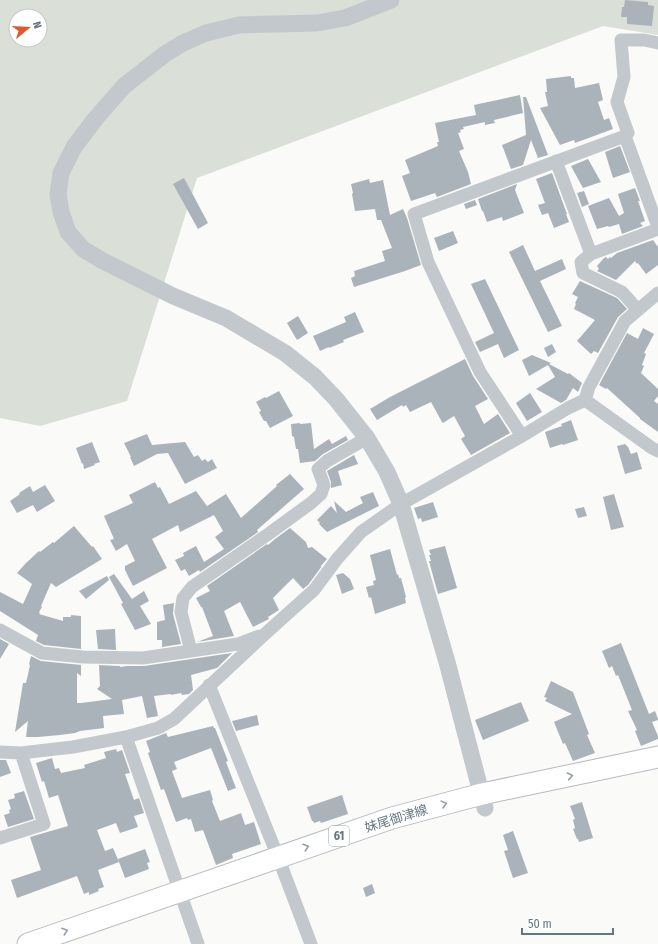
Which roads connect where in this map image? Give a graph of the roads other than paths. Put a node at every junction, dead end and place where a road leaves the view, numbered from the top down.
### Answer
1 (391, 0) edge
2 (658, 43) edge
3 (625, 136) junction
4 (556, 161) junction
5 (658, 228) edge
6 (591, 254) junction
7 (658, 293) edge
8 (638, 310) junction
9 (585, 400) junction
10 (522, 436) junction
11 (367, 438) junction
12 (658, 451) edge
13 (401, 504) junction
14 (0, 630) edge
15 (266, 633) junction
16 (191, 651) junction
17 (209, 685) junction
18 (126, 737) junction
19 (0, 752) edge
20 (21, 753) junction
21 (658, 757) edge
22 (658, 771) edge
23 (484, 801) junction
24 (0, 838) edge
25 (281, 864) junction
26 (182, 898) junction
27 (28, 944) edge
28 (70, 944) edge
29 (198, 944) edge
30 (311, 944) edge

1 - 11 street
2 - 3 street
3 - 4 street
3 - 5 street
4 - 6 street
4 - 10 street
5 - 6 street
6 - 8 street
7 - 8 street
8 - 9 street
9 - 10 street
9 - 12 street
10 - 13 street
11 - 13 street
11 - 16 street
13 - 15 street
13 - 23 street
14 - 16 street
15 - 16 street
15 - 17 street
17 - 18 street
17 - 25 street
18 - 20 street
18 - 26 street
19 - 20 street
20 - 24 street
23 -> 21 main road, 妹尾御津線 / 61
22 - 23 main road, 妹尾御津線 / 61
23 - 25 main road, 妹尾御津線 / 61
25 - 26 main road, 妹尾御津線 / 61
25 - 30 street
27 -> 26 main road, 妹尾御津線 / 61
26 - 28 main road, 妹尾御津線 / 61
26 - 29 street

